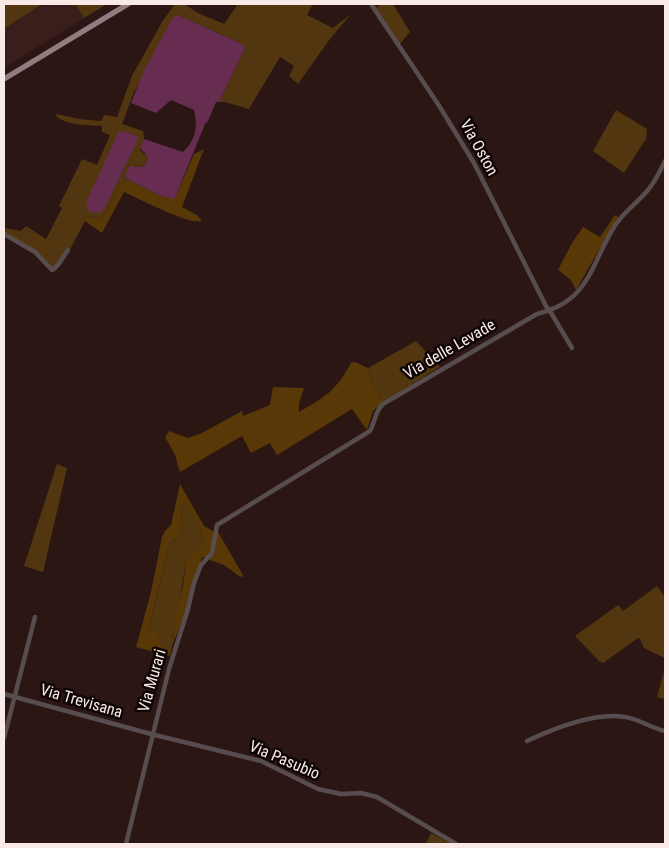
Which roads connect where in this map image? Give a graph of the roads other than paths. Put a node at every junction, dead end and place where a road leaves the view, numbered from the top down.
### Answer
1 (128, 4) edge
2 (371, 4) edge
3 (4, 79) edge
4 (665, 161) edge
5 (4, 234) edge
6 (68, 250) dead end
7 (550, 311) junction
8 (572, 348) dead end
9 (215, 529) joint
10 (35, 617) dead end
11 (4, 694) edge
12 (15, 696) junction
13 (665, 731) edge
14 (152, 734) junction
15 (4, 738) edge
16 (527, 741) dead end
17 (126, 844) edge
18 (456, 844) edge

1 - 3 main road
2 - 7 street, Via Oston
4 - 7 street, Via delle Levade
5 - 6 street
7 - 8 street, Via Oston
7 - 9 street, Via delle Levade
9 - 14 street, Via Murari
10 - 12 street
11 - 12 street, Via Trevisana
12 - 14 street, Via Trevisana
12 - 15 street
13 - 16 street
14 - 17 street, Via Murari
14 - 18 street, Via Pasubio

